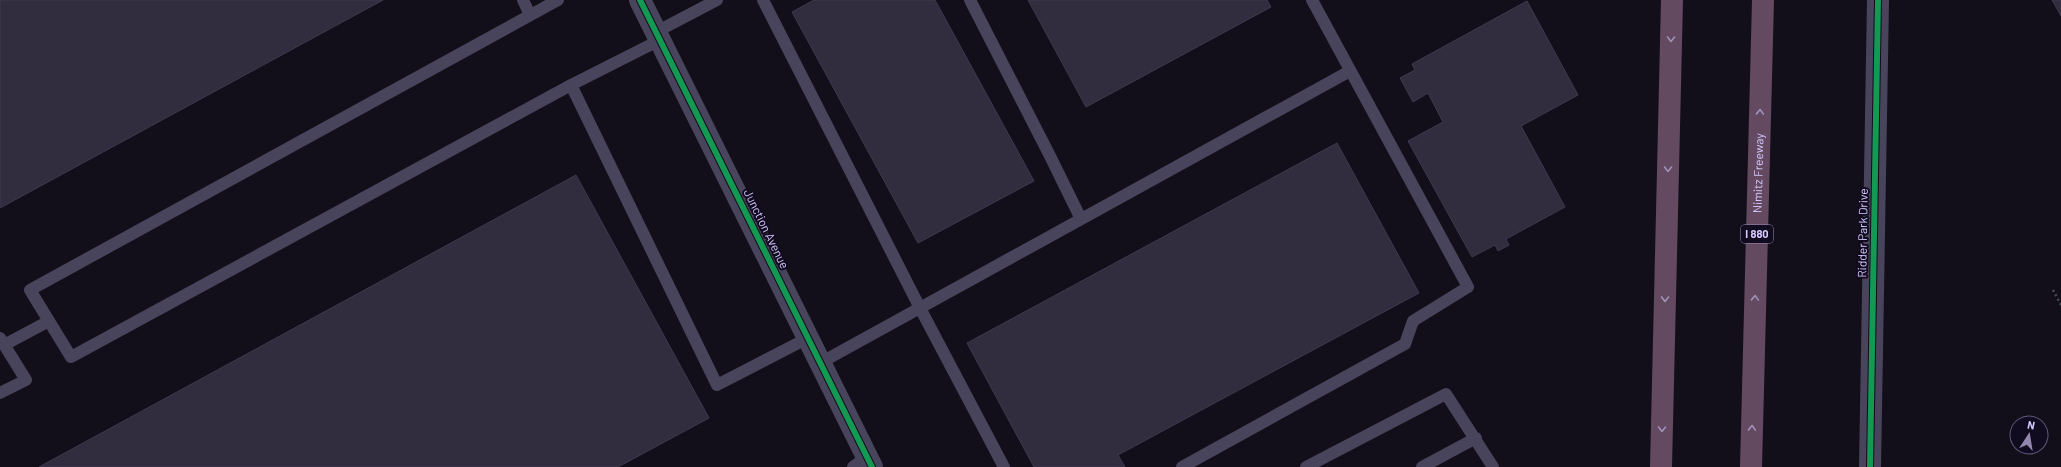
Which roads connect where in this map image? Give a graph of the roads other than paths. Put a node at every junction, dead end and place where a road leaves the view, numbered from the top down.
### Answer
1 (523, 0) edge
2 (558, 0) edge
3 (640, 0) edge
4 (717, 0) edge
5 (763, 0) edge
6 (970, 0) edge
7 (1672, 0) edge
8 (1763, 0) edge
9 (1878, 0) edge
10 (1315, 1) edge
11 (530, 15) junction
12 (658, 36) junction
13 (1350, 71) junction
14 (571, 85) junction
15 (1081, 219) junction
16 (920, 308) junction
17 (49, 321) junction
18 (808, 338) junction
19 (2, 342) edge
20 (820, 363) junction
21 (0, 393) edge
22 (1476, 438) junction
23 (864, 464) edge
24 (1004, 467) edge
25 (1182, 467) edge
26 (1306, 467) edge
27 (1422, 467) edge
28 (1493, 467) edge
29 (1662, 467) edge
30 (1751, 467) edge
31 (1870, 467) edge

1 - 11 lane
2 - 11 lane
3 - 12 street, Junction Avenue
4 - 12 lane
5 - 16 lane
6 - 15 lane
7 -> 29 highway
30 -> 8 highway, Nimitz Freeway / I 880
9 - 31 street, Ridder Park Drive
10 - 13 lane
11 - 17 lane
12 - 14 lane
12 - 18 street, Junction Avenue
13 - 15 lane
13 - 25 lane
14 - 17 lane
14 - 18 lane
15 - 16 lane
16 - 20 lane
16 - 24 lane
17 - 19 lane
18 - 20 street, Junction Avenue
19 - 21 lane
20 - 23 street, Junction Avenue
22 - 26 lane
22 - 27 lane
22 - 28 lane

